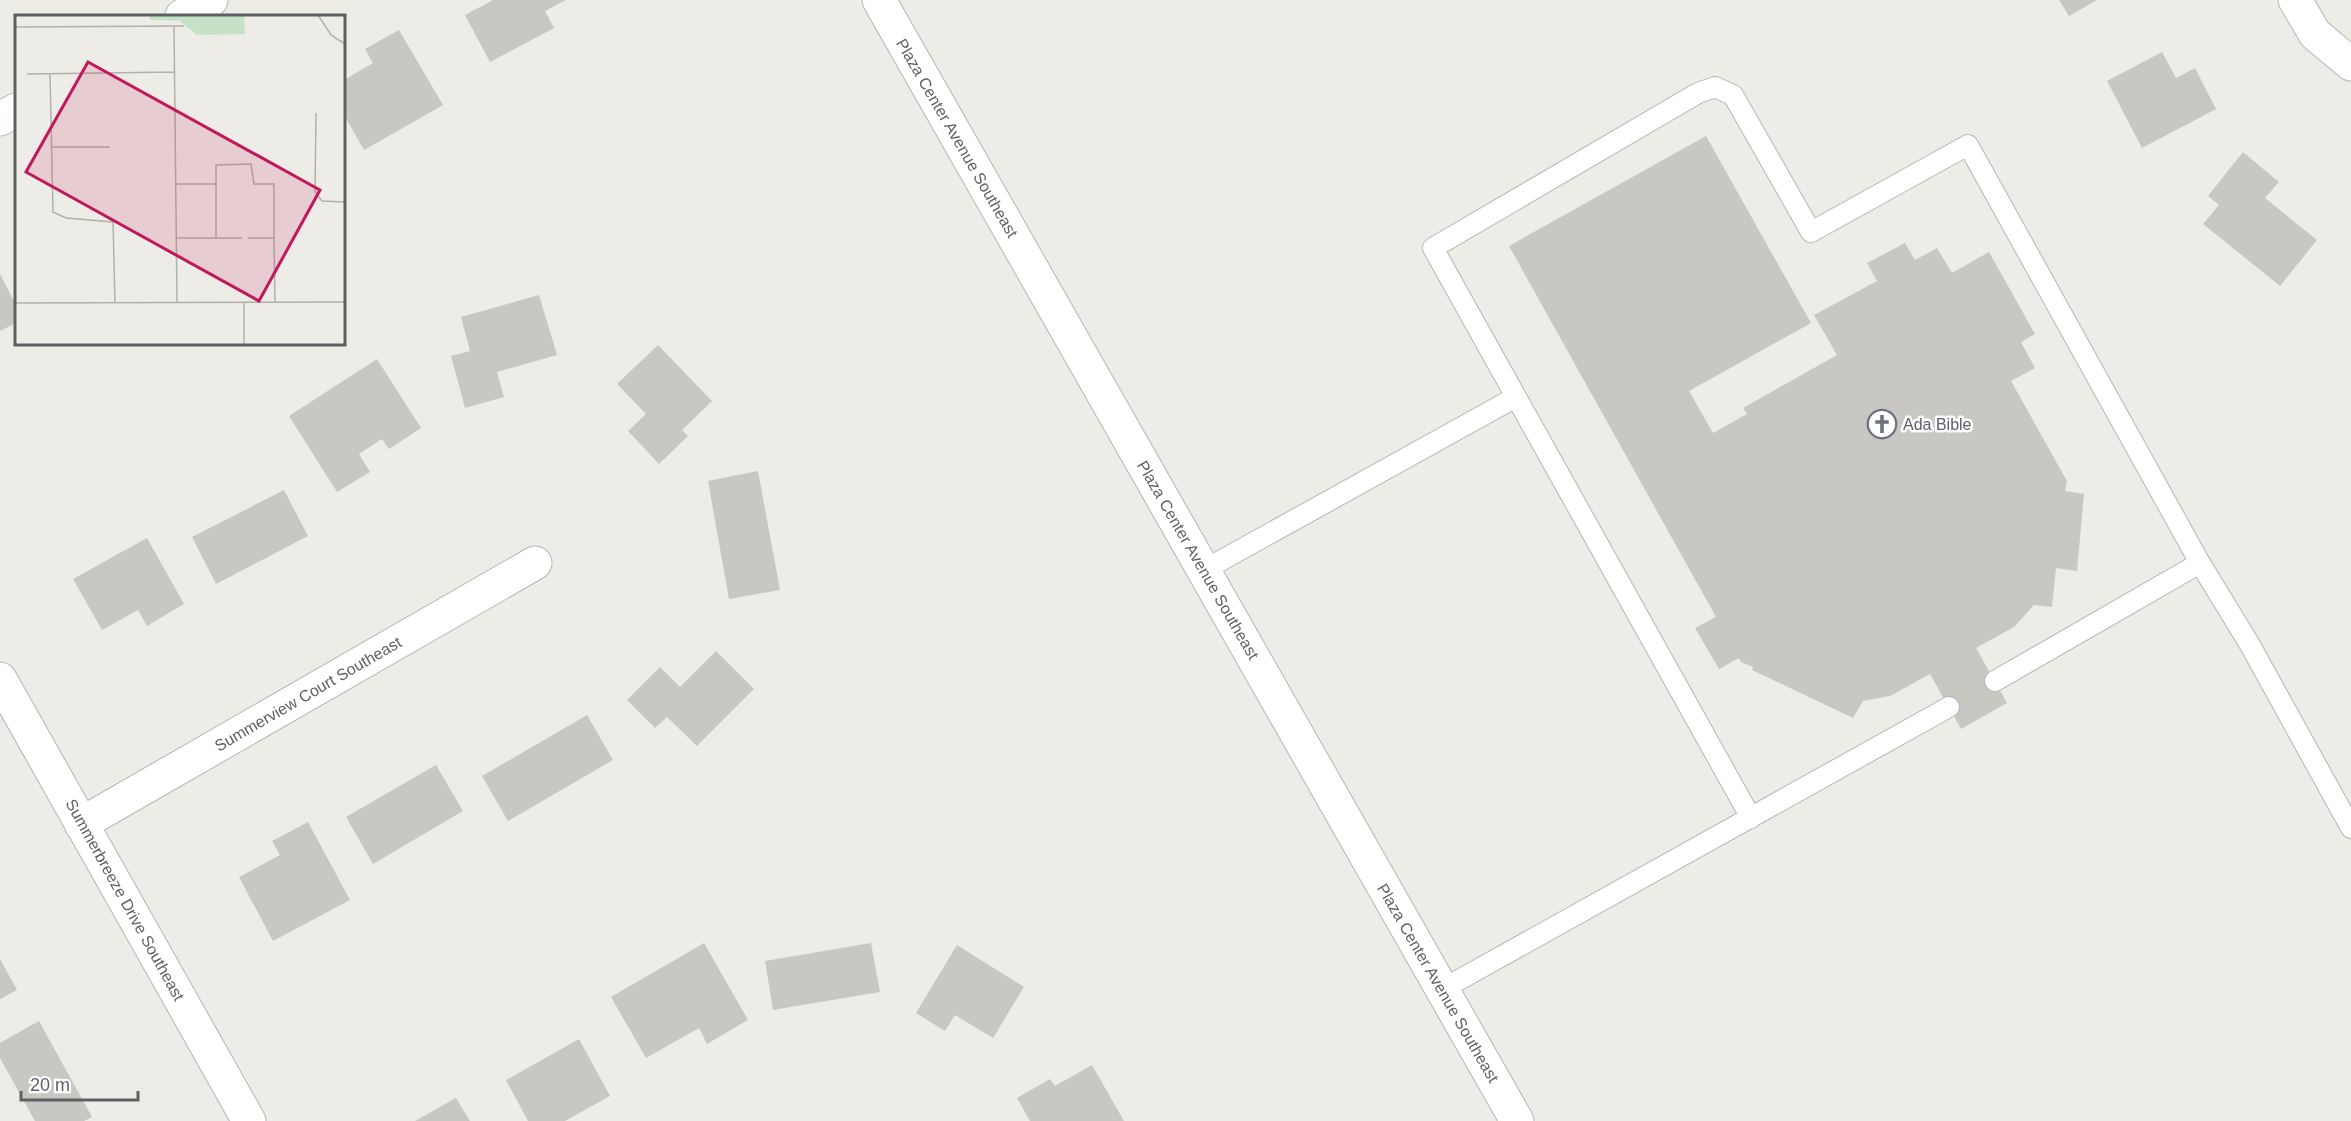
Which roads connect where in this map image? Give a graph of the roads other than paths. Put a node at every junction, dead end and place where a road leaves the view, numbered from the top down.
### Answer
1 (212, 0) edge
2 (879, 0) edge
3 (2295, 0) edge
4 (184, 15) edge
5 (2351, 64) edge
6 (15, 111) edge
7 (0, 119) edge
8 (1516, 397) junction
9 (535, 563) dead end
10 (2200, 563) junction
11 (1204, 570) junction
12 (0, 679) edge
13 (1995, 681) dead end
14 (1949, 707) dead end
15 (1751, 818) junction
16 (81, 824) junction
17 (2351, 828) edge
18 (1441, 990) junction
19 (249, 1121) edge
20 (1517, 1121) edge

1 - 4 street
2 - 11 street, Plaza Center Avenue Southeast
3 - 5 street
6 - 7 street
8 - 10 lane
8 - 11 lane
8 - 15 lane
9 - 16 street, Summerview Court Southeast
10 - 13 lane
10 - 17 lane
11 - 18 street, Plaza Center Avenue Southeast
12 - 16 street, Summerbreeze Drive Southeast
14 - 15 lane
15 - 18 lane
16 - 19 street, Summerbreeze Drive Southeast
18 - 20 street, Plaza Center Avenue Southeast

